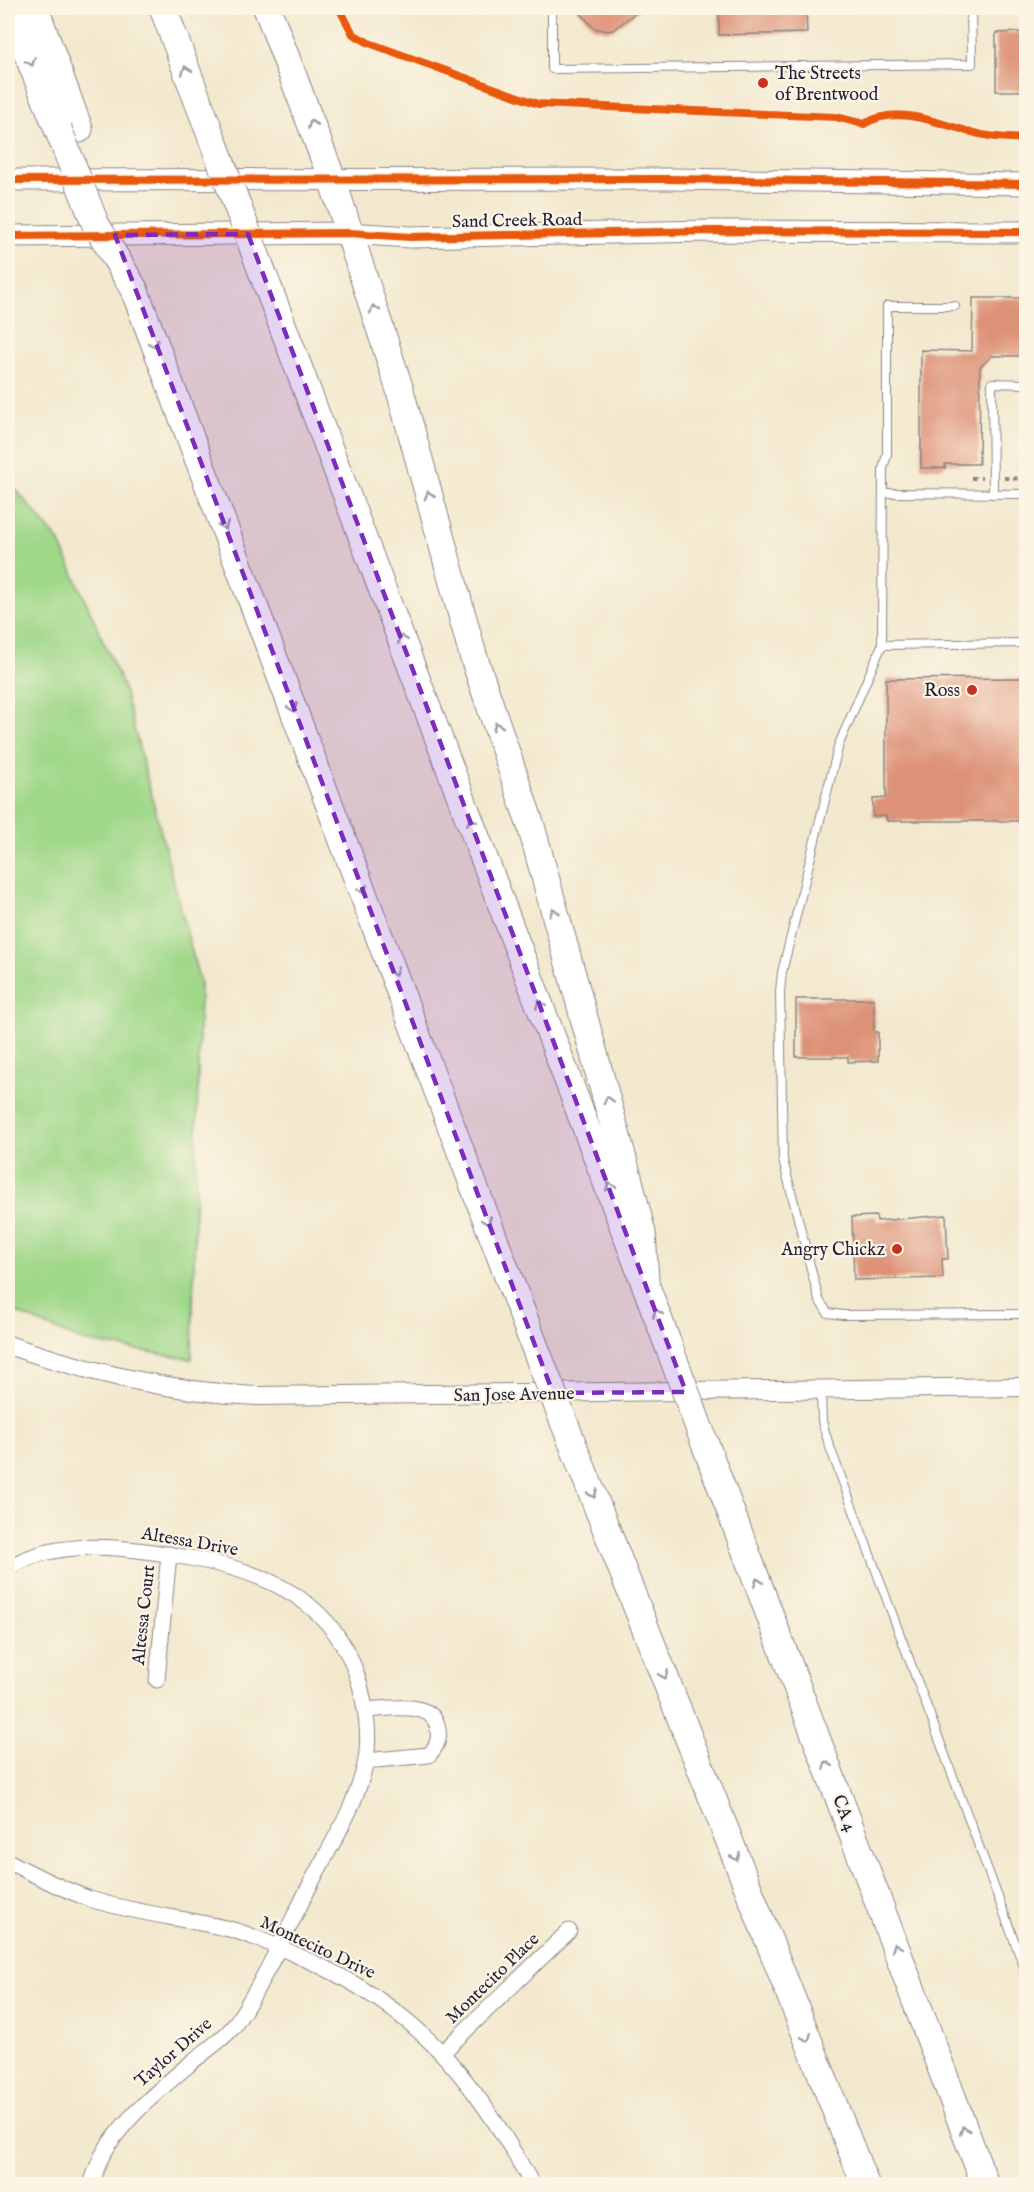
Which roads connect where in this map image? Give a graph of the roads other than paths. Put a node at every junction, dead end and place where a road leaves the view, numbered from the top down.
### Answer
1 (9, 8) edge
2 (35, 8) edge
3 (163, 8) edge
4 (267, 8) edge
5 (552, 8) edge
6 (971, 8) edge
7 (69, 129) junction
8 (333, 178) junction
9 (8, 180) edge
10 (1026, 184) edge
11 (1026, 232) edge
12 (350, 234) junction
13 (8, 236) edge
14 (955, 306) dead end
15 (1026, 384) edge
16 (883, 493) junction
17 (993, 494) junction
18 (1026, 494) edge
19 (1026, 643) edge
20 (882, 645) junction
21 (645, 1280) junction
22 (1026, 1314) edge
23 (8, 1345) edge
24 (1026, 1387) edge
25 (821, 1391) junction
26 (169, 1554) junction
27 (8, 1568) edge
28 (157, 1680) dead end
29 (366, 1710) junction
30 (366, 1761) junction
31 (8, 1861) edge
32 (569, 1931) dead end
33 (278, 1947) junction
34 (1026, 1972) edge
35 (442, 2052) junction
36 (91, 2184) edge
37 (532, 2184) edge
38 (865, 2184) edge
39 (985, 2184) edge

1 -> 7 highway
2 - 7 highway
21 -> 3 highway, CA 4, bridge
8 -> 4 highway
5 - 6 lane
7 -> 38 highway, bridge
8 - 9 main road
8 - 10 main road
8 - 12 highway
11 - 12 main road, Sand Creek Road
12 - 13 main road, Sand Creek Road
21 -> 12 highway
14 - 16 lane
15 - 17 lane
16 - 17 lane
16 - 20 lane
17 - 18 lane
19 - 20 lane
20 - 22 lane
39 -> 21 highway, CA 4 / CA 4, bridge
23 - 25 street, San Jose Avenue
24 - 25 street, San Jose Avenue
25 - 34 lane
26 - 27 street, Altessa Drive
26 - 28 street, Altessa Court
26 - 29 street, Altessa Drive
29 - 30 street, Altessa Drive
29 - 30 street
30 - 33 street, Altessa Drive
31 - 33 street, Montecito Drive
32 - 35 street, Montecito Place
33 - 35 street, Montecito Drive
33 - 36 street, Taylor Drive
35 - 37 street, Montecito Drive

